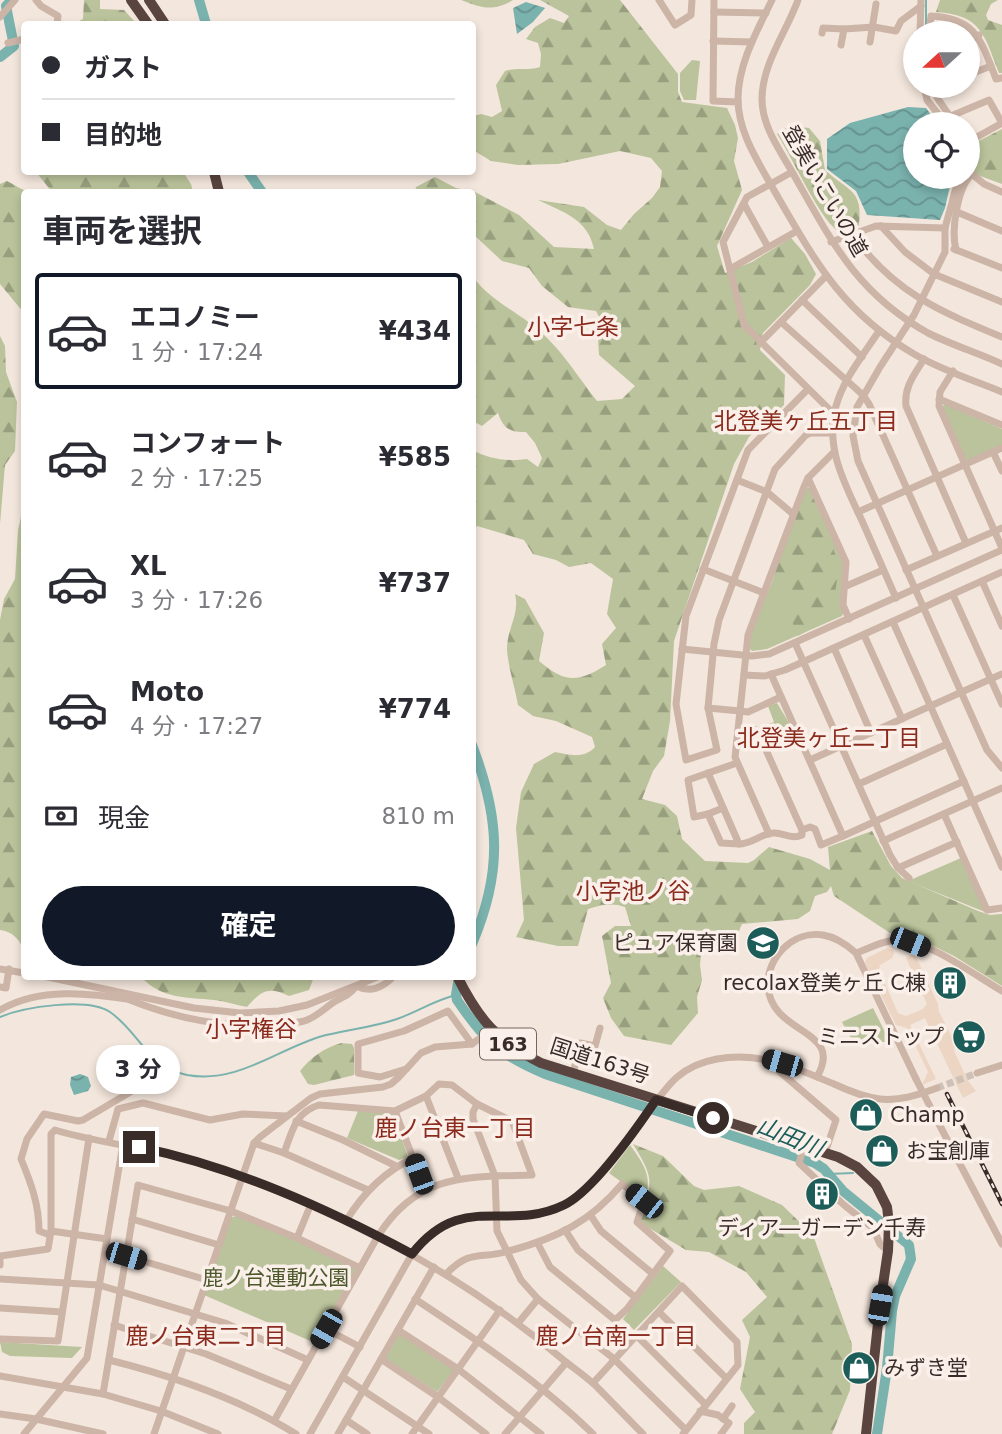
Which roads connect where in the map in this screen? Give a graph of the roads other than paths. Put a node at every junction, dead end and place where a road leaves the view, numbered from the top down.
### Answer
1 (15, 0) edge
2 (36, 0) edge
3 (131, 0) edge
4 (140, 0) edge
5 (149, 0) edge
6 (157, 0) edge
7 (659, 0) edge
8 (692, 0) edge
9 (714, 0) edge
10 (772, 0) edge
11 (798, 0) edge
12 (921, 3) edge
13 (876, 4) dead end
14 (713, 12) junction
15 (766, 13) junction
16 (0, 17) edge
17 (57, 21) edge
18 (146, 21) edge
19 (154, 21) edge
20 (163, 21) edge
21 (169, 21) edge
22 (920, 21) edge
23 (930, 21) edge
24 (957, 21) edge
25 (874, 27) junction
26 (844, 29) junction
27 (822, 33) dead end
28 (980, 38) edge
29 (21, 40) edge
30 (713, 41) junction
31 (752, 42) junction
32 (870, 42) dead end
33 (8, 43) dead end
34 (841, 45) dead end
35 (991, 66) junction
36 (980, 70) edge
37 (1002, 78) edge
38 (936, 98) edge
39 (737, 102) junction
40 (948, 112) edge
41 (960, 112) edge
42 (980, 135) edge
43 (792, 172) junction
44 (980, 181) edge
45 (770, 183) junction
46 (956, 189) edge
47 (963, 189) edge
48 (1002, 192) edge
49 (744, 204) junction
50 (957, 212) junction
51 (881, 226) junction
52 (945, 228) junction
53 (797, 231) junction
54 (1002, 231) edge
55 (852, 234) junction
56 (831, 242) junction
57 (768, 247) junction
58 (946, 247) junction
59 (956, 250) junction
60 (1002, 268) edge
61 (730, 269) junction
62 (934, 274) junction
63 (825, 276) junction
64 (802, 300) junction
65 (922, 301) junction
66 (1002, 302) edge
67 (910, 321) junction
68 (781, 322) junction
69 (879, 331) junction
70 (1002, 337) edge
71 (895, 342) junction
72 (760, 343) junction
73 (862, 356) junction
74 (924, 359) junction
75 (1002, 364) edge
76 (953, 371) junction
77 (846, 382) junction
78 (808, 388) junction
79 (1002, 392) edge
80 (863, 395) junction
81 (939, 399) junction
82 (834, 414) junction
83 (1002, 425) edge
84 (832, 433) junction
85 (1002, 448) edge
86 (834, 452) junction
87 (993, 452) junction
88 (965, 465) junction
89 (1002, 471) edge
90 (808, 478) junction
91 (936, 478) junction
92 (737, 480) junction
93 (908, 490) junction
94 (766, 492) junction
95 (877, 504) junction
96 (858, 512) junction
97 (793, 514) junction
98 (998, 529) edge
99 (966, 543) junction
100 (1002, 549) edge
101 (937, 556) junction
102 (703, 569) junction
103 (883, 570) junction
104 (906, 570) junction
105 (1002, 572) edge
106 (733, 581) junction
107 (982, 581) junction
108 (844, 587) junction
109 (915, 589) junction
110 (764, 593) junction
111 (953, 595) junction
112 (895, 597) junction
113 (923, 608) junction
114 (849, 619) junction
115 (892, 622) junction
116 (1002, 626) edge
117 (864, 635) junction
118 (795, 643) junction
119 (834, 648) junction
120 (682, 649) junction
121 (713, 652) junction
122 (745, 655) junction
123 (804, 662) junction
124 (771, 674) junction
125 (1002, 674) edge
126 (744, 675) junction
127 (991, 679) junction
128 (961, 693) junction
129 (781, 697) junction
130 (1002, 704) edge
131 (930, 706) junction
132 (708, 708) junction
133 (740, 711) junction
134 (902, 719) junction
135 (739, 729) junction
136 (871, 733) junction
137 (799, 736) junction
138 (947, 744) junction
139 (763, 745) junction
140 (842, 746) junction
141 (810, 760) junction
142 (737, 763) junction
143 (1002, 768) edge
144 (708, 773) junction
145 (964, 781) junction
146 (859, 784) junction
147 (1002, 788) edge
148 (972, 801) junction
149 (723, 808) junction
150 (708, 814) junction
151 (944, 814) junction
152 (875, 821) junction
153 (802, 830) junction
154 (769, 834) junction
155 (843, 836) junction
156 (883, 841) junction
157 (957, 842) junction
158 (738, 844) junction
159 (1002, 867) edge
160 (898, 868) junction
161 (909, 878) dead end
162 (1002, 908) edge
163 (856, 953) junction
164 (0, 968) edge
165 (9, 969) junction
166 (21, 972) edge
167 (62, 980) edge
168 (370, 980) edge
169 (388, 980) edge
170 (459, 980) edge
171 (356, 986) junction
172 (0, 988) edge
173 (1002, 991) edge
174 (130, 1000) junction
175 (194, 1008) junction
176 (0, 1010) edge
177 (600, 1028) dead end
178 (488, 1032) junction
179 (475, 1042) junction
180 (782, 1063) junction
181 (1002, 1065) edge
182 (406, 1068) junction
183 (977, 1073) tunnel mouth
184 (573, 1074) junction
185 (817, 1077) junction
186 (149, 1081) dead end
187 (937, 1088) tunnel mouth
188 (426, 1096) junction
189 (656, 1100) junction
190 (477, 1104) junction
191 (395, 1111) junction
192 (286, 1116) junction
193 (296, 1121) junction
194 (89, 1138) junction
195 (109, 1141) junction
196 (254, 1143) junction
197 (123, 1144) junction
198 (284, 1153) junction
199 (825, 1153) junction
200 (802, 1154) junction
201 (413, 1158) junction
202 (396, 1166) junction
203 (495, 1176) junction
204 (242, 1177) junction
205 (458, 1178) junction
206 (368, 1190) junction
207 (425, 1191) junction
208 (310, 1204) junction
209 (230, 1211) junction
210 (496, 1215) junction
211 (591, 1216) junction
212 (132, 1219) junction
213 (346, 1220) junction
214 (565, 1230) junction
215 (50, 1233) junction
216 (74, 1235) junction
217 (378, 1236) junction
218 (297, 1238) junction
219 (107, 1239) junction
220 (537, 1242) junction
221 (1002, 1244) edge
222 (219, 1245) junction
223 (888, 1245) junction
224 (506, 1252) junction
225 (412, 1254) junction
226 (126, 1256) junction
227 (0, 1265) edge
228 (434, 1267) junction
229 (360, 1268) junction
230 (446, 1274) junction
231 (653, 1274) junction
232 (0, 1279) edge
233 (207, 1280) junction
234 (67, 1283) junction
235 (99, 1285) junction
236 (120, 1291) junction
237 (636, 1298) junction
238 (415, 1299) junction
239 (538, 1299) junction
240 (0, 1308) edge
241 (500, 1310) junction
242 (62, 1312) junction
243 (659, 1312) junction
244 (195, 1313) junction
245 (519, 1322) junction
246 (114, 1325) junction
247 (326, 1329) junction
248 (398, 1330) junction
249 (636, 1335) junction
250 (0, 1339) edge
251 (478, 1340) junction
252 (184, 1346) junction
253 (360, 1347) junction
254 (614, 1358) junction
255 (381, 1359) junction
256 (109, 1360) junction
257 (308, 1360) junction
258 (566, 1363) junction
259 (458, 1368) junction
260 (0, 1376) edge
261 (343, 1377) junction
262 (726, 1378) junction
263 (173, 1379) junction
264 (593, 1383) junction
265 (65, 1386) junction
266 (291, 1389) junction
267 (364, 1390) junction
268 (543, 1390) junction
269 (103, 1394) junction
270 (438, 1397) junction
271 (705, 1404) junction
272 (732, 1406) dead end
273 (161, 1411) junction
274 (700, 1412) junction
275 (0, 1414) edge
276 (521, 1416) junction
277 (36, 1419) junction
278 (723, 1419) junction
279 (346, 1420) junction
280 (274, 1421) junction
281 (418, 1426) junction
282 (285, 1431) edge
283 (685, 1432) edge
284 (24, 1434) edge
285 (103, 1434) edge
286 (154, 1434) edge
287 (218, 1434) edge
288 (296, 1434) edge
289 (310, 1434) edge
290 (338, 1434) edge
291 (367, 1434) edge
292 (412, 1434) edge
293 (429, 1434) edge
294 (486, 1434) edge
295 (506, 1434) edge
296 (541, 1434) edge
297 (593, 1434) edge
298 (643, 1434) edge
299 (720, 1434) edge
300 (866, 1434) edge

1 - 16 street
2 - 17 street
3 - 18 highway
4 - 19 highway
5 - 20 highway
6 - 21 highway
7 - 8 street
9 - 14 street
10 - 15 street
11 - 43 street, 登美いこいの道
12 - 22 street
12 - 25 street
13 - 25 street
14 - 15 street
14 - 30 street
15 - 31 street
23 - 24 street
25 - 26 street
25 - 32 street
26 - 27 street
26 - 34 street
28 - 35 street
29 - 33 street
30 - 31 street
30 - 39 street
31 - 39 street
35 - 36 street
35 - 37 street
38 - 40 street
39 - 45 street
41 - 42 street
43 - 45 street
43 - 56 street, 登美いこいの道
44 - 48 street
45 - 49 street
45 - 53 street
46 - 52 street
47 - 50 street
49 - 57 street
49 - 61 street
50 - 54 street
50 - 59 street
51 - 52 street
51 - 55 street
51 - 62 street
52 - 58 street
53 - 57 street
53 - 63 street
55 - 56 street
55 - 65 street
56 - 67 street, 登美いこいの道
57 - 61 street
58 - 59 street
58 - 62 street
59 - 60 street
61 - 72 street
62 - 65 street
62 - 66 street
63 - 64 street
63 - 69 street
64 - 68 street
64 - 73 street
65 - 67 street
65 - 70 street
67 - 71 street
67 - 75 street, 登美いこいの道
68 - 72 street
68 - 77 street
69 - 71 street
69 - 73 street
71 - 74 street
71 - 80 street
72 - 78 street
73 - 77 street
74 - 76 street
74 - 91 street
76 - 79 street
76 - 81 street
77 - 80 street
77 - 82 street
78 - 82 street
78 - 92 street
80 - 93 street
80 - 95 street
81 - 83 street
81 - 88 street
82 - 84 street
84 - 86 street
84 - 94 street
85 - 87 street
86 - 90 street
86 - 96 street
87 - 88 street
87 - 89 street
88 - 91 street
88 - 98 street
90 - 97 street
90 - 108 street
91 - 93 street
91 - 99 street
92 - 94 street
92 - 102 street
93 - 95 street
93 - 101 street
94 - 97 street
94 - 106 street
95 - 96 street
95 - 104 street
96 - 103 street
97 - 110 street
98 - 99 street
98 - 100 street
99 - 101 street
100 - 109 street
101 - 104 street
102 - 106 street
102 - 120 street
103 - 108 street
103 - 112 street
104 - 109 street
105 - 107 street
106 - 110 street
106 - 121 street
107 - 111 street
107 - 116 street
108 - 114 street
109 - 112 street
109 - 113 street
110 - 122 street
111 - 113 street
111 - 127 street
112 - 114 street
113 - 115 street
113 - 128 street
114 - 118 street
115 - 117 street
115 - 131 street
117 - 119 street
117 - 134 street
118 - 122 street
118 - 123 street
119 - 123 street
119 - 136 street
120 - 121 street
120 - 132 street
121 - 122 street
121 - 132 street
122 - 126 street
123 - 124 street
123 - 140 street
124 - 126 street
124 - 129 street
125 - 127 street
126 - 133 street
127 - 128 street
127 - 130 street
128 - 131 street
128 - 143 street
129 - 133 street
129 - 137 street
131 - 134 street
131 - 138 street
132 - 133 street
133 - 135 street
134 - 136 street
135 - 139 street
135 - 142 street
136 - 140 street
137 - 139 street
137 - 141 street
138 - 145 street
138 - 146 street
139 - 153 street
140 - 141 street
140 - 146 street
141 - 155 street
142 - 144 street
142 - 154 street
144 - 149 street
144 - 150 street
145 - 148 street
145 - 152 street
146 - 152 street
147 - 148 street
148 - 151 street
148 - 159 street
149 - 150 street
149 - 158 street
150 - 158 street
151 - 156 street
151 - 157 street
152 - 155 street
152 - 156 street
153 - 154 street
153 - 155 street
154 - 158 street
156 - 160 street
157 - 160 street
157 - 162 street
160 - 161 street
163 - 173 street
163 - 185 street
163 - 221 street, bridge
164 - 165 street
165 - 166 street
165 - 172 street
167 - 175 street
168 - 171 street
169 - 171 street
170 - 178 highway, 国道163号 / 163
171 - 174 street
171 - 175 street
174 - 175 street
174 - 176 street
177 - 184 street
178 - 179 street
178 - 184 highway, 国道163号 / 163
179 - 182 street
179 - 182 street
180 - 185 street
180 - 189 street
180 - 199 street
181 - 183 street
182 - 192 street
184 - 189 highway, 国道163号 / 163
185 - 187 street
186 - 215 street
188 - 190 street
188 - 191 street
188 - 205 street
189 - 200 highway, 国道163号 / 163
189 - 210 street
190 - 203 street
190 - 203 street
191 - 193 street
191 - 201 street
192 - 195 street
192 - 196 street
193 - 198 street
193 - 202 street
194 - 195 street
194 - 215 street
194 - 216 street
195 - 197 street
196 - 198 street
196 - 204 street
197 - 204 street
197 - 219 street
198 - 206 street
199 - 200 highway, 国道163号 / 163
199 - 223 highway, 国道163号 / 163
200 - 223 street
201 - 202 street
201 - 207 street
202 - 206 street
203 - 205 street
203 - 210 street
204 - 208 street
204 - 209 street
205 - 207 street
206 - 213 street
207 - 217 street
208 - 213 street
208 - 218 street
209 - 212 street
209 - 218 street
209 - 222 street
210 - 224 street
210 - 225 street
211 - 214 street
211 - 231 street
211 - 231 street
212 - 222 street
212 - 226 street
213 - 217 street
214 - 220 street
214 - 237 street
215 - 216 street
215 - 227 street
216 - 219 street
216 - 234 street
217 - 225 street
217 - 229 street
218 - 229 street
219 - 235 street
220 - 224 street
220 - 237 street
222 - 233 street
223 - 300 highway, 国道163号 / 163
224 - 230 street
224 - 239 street
225 - 228 street
225 - 253 street
226 - 233 street
226 - 236 street
228 - 230 street
228 - 238 street
229 - 247 street
230 - 241 street
231 - 237 street
232 - 234 street
233 - 244 street
234 - 235 street
234 - 242 street
235 - 236 street
235 - 265 street
236 - 244 street
236 - 246 street
238 - 248 street
238 - 251 street
239 - 245 street
239 - 254 street
240 - 242 street
241 - 245 street
241 - 251 street
242 - 250 street
243 - 249 street
243 - 262 street
243 - 262 street
244 - 252 street
244 - 257 street
245 - 258 street
246 - 252 street
246 - 256 street
247 - 253 street
247 - 257 street
248 - 255 street
248 - 259 street
249 - 254 street
249 - 271 street
251 - 259 street
251 - 268 street
252 - 263 street
252 - 266 street
253 - 261 street
254 - 264 street
254 - 283 street
255 - 267 street
255 - 270 street
256 - 263 street
256 - 269 street
257 - 266 street
258 - 264 street
258 - 268 street
259 - 270 street
259 - 276 street
260 - 265 street
261 - 267 street
261 - 289 street
262 - 271 street
263 - 273 street
263 - 280 street
264 - 298 street
265 - 269 street
265 - 277 street
266 - 280 street
267 - 279 street
267 - 281 street
268 - 276 street
268 - 297 street
269 - 273 street
270 - 281 street
270 - 294 street
271 - 274 street
272 - 278 street
273 - 286 street
273 - 287 street
274 - 278 street
274 - 283 street
275 - 277 street
276 - 295 street
276 - 296 street
277 - 284 street
277 - 285 street
278 - 299 street
279 - 290 street
279 - 291 street
280 - 282 street
281 - 292 street
281 - 293 street
282 - 288 street

